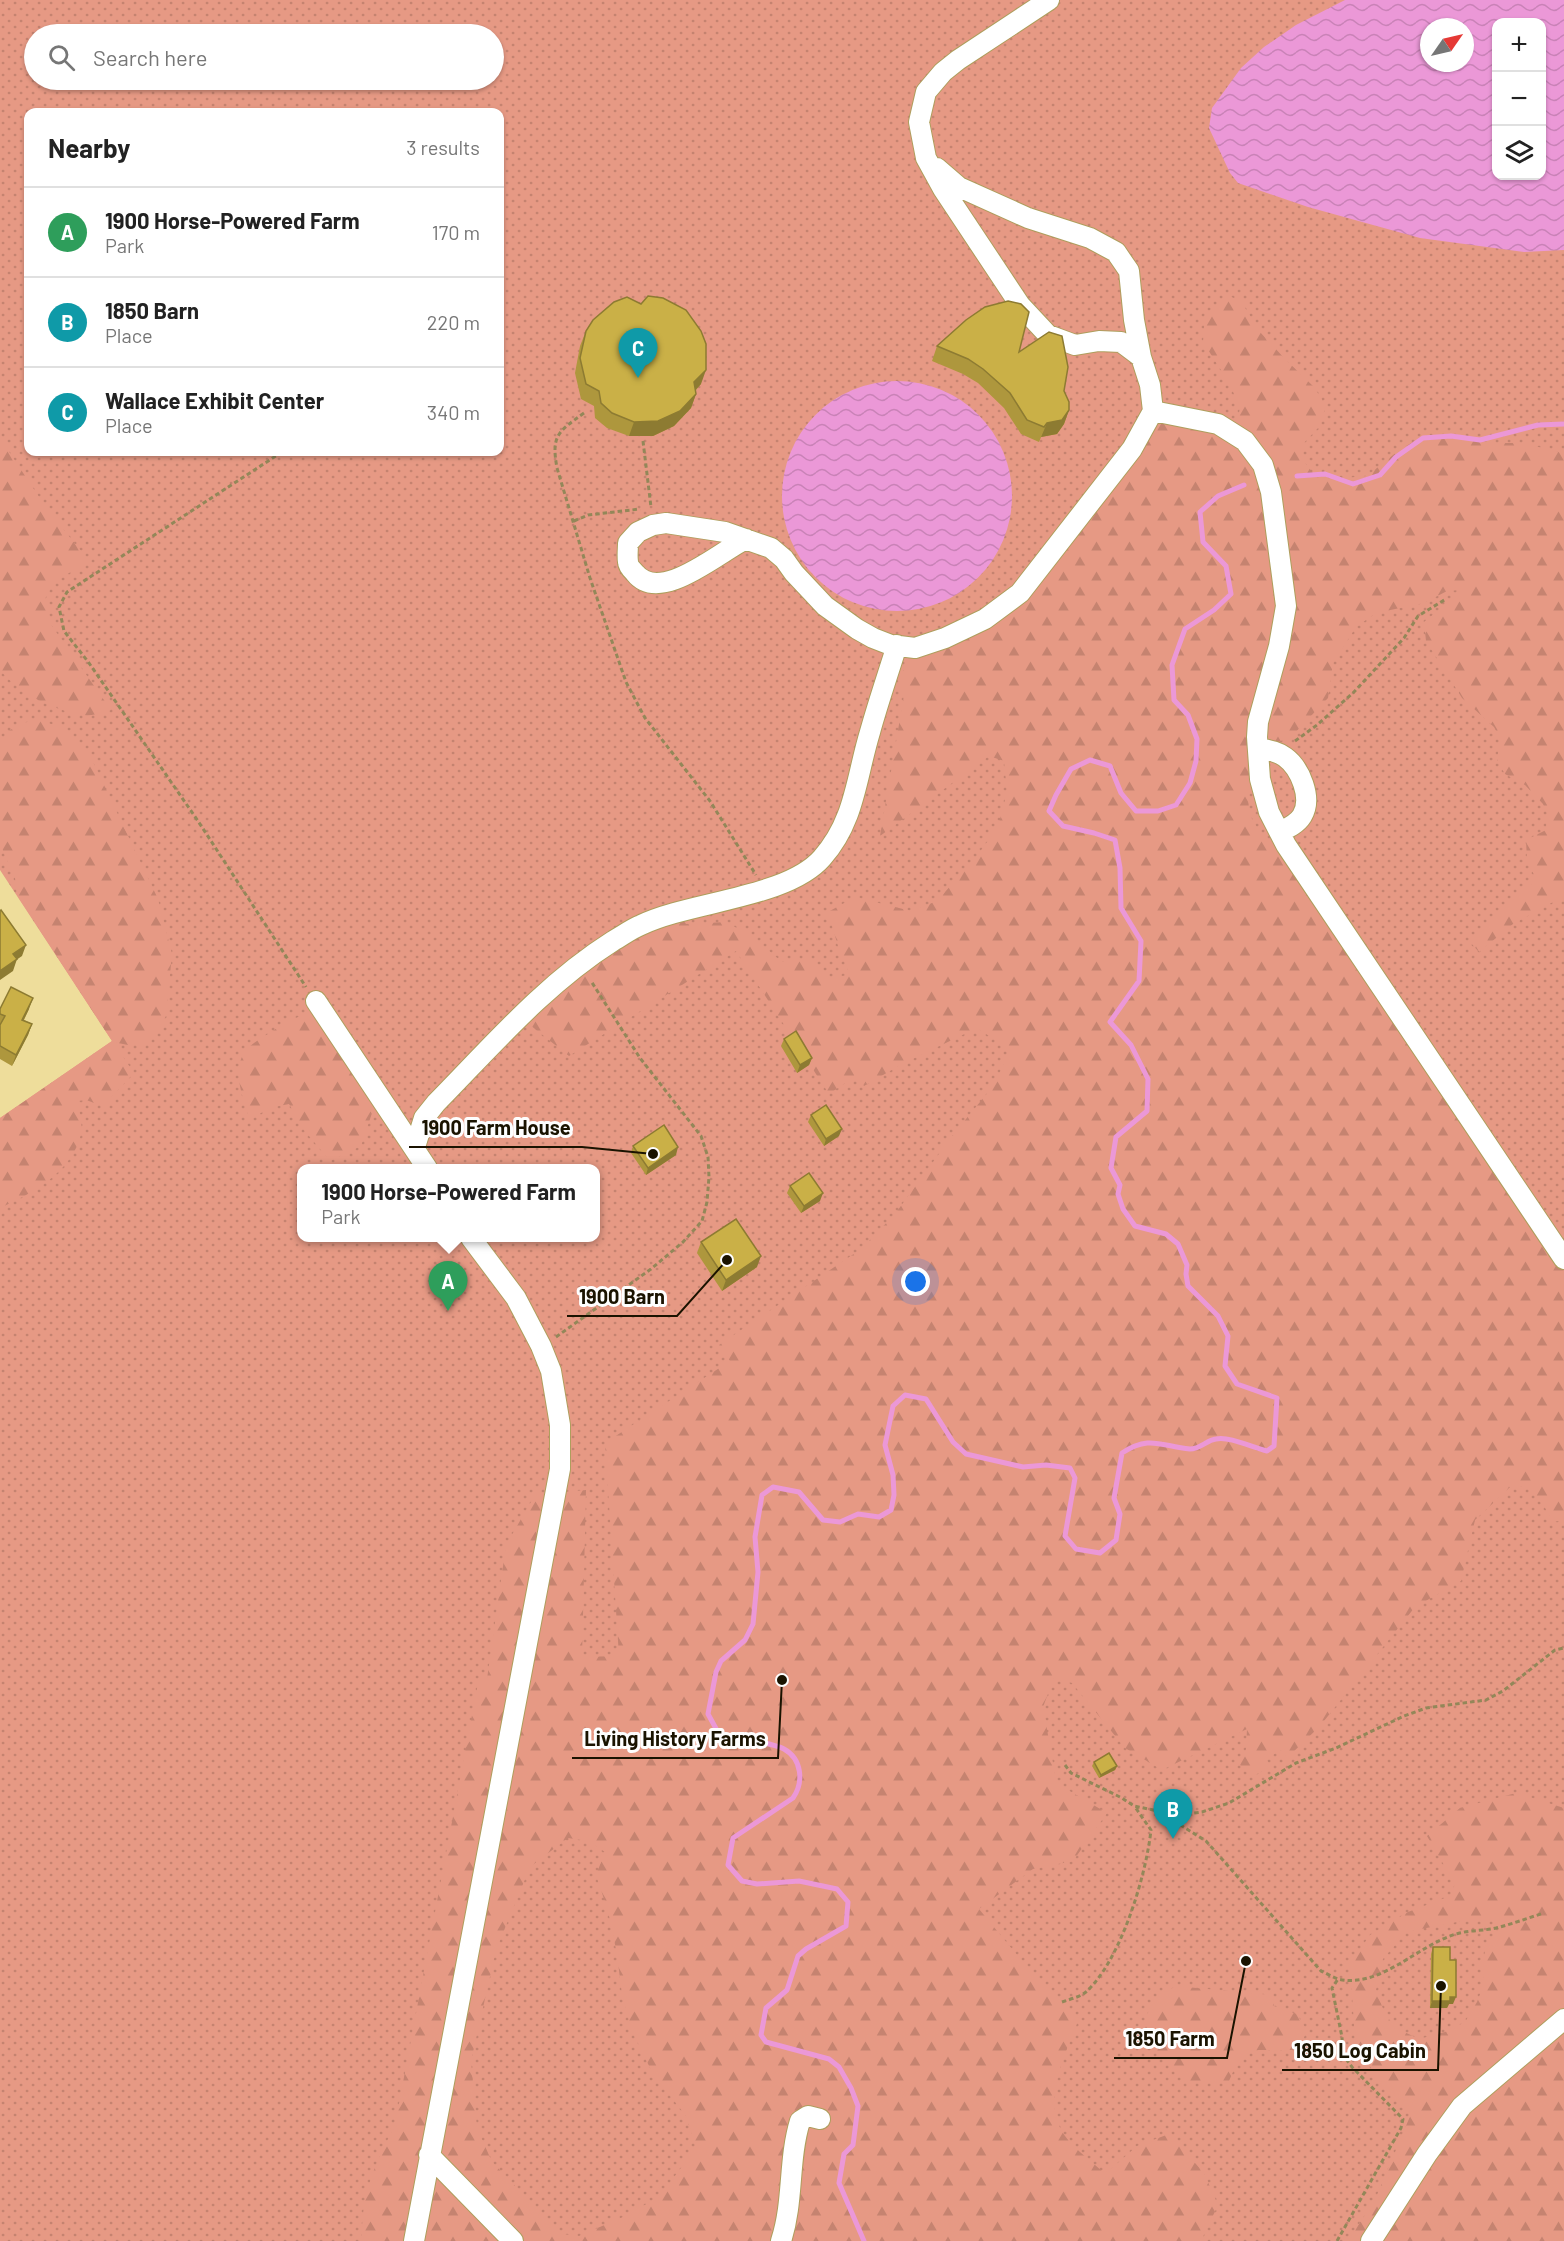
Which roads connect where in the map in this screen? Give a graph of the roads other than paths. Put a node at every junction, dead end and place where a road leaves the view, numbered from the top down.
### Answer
1 (1049, 0) edge
2 (926, 158) junction
3 (1132, 295) junction
4 (1099, 341) junction
5 (1141, 357) junction
6 (1153, 411) junction
7 (746, 539) junction
8 (897, 645) junction
9 (1258, 748) junction
10 (1280, 832) junction
11 (315, 1001) road end
12 (415, 1148) junction
13 (425, 1164) edge
14 (474, 1242) edge
15 (1564, 1259) edge
16 (1564, 2019) edge
17 (820, 2119) dead end
18 (429, 2155) junction
19 (414, 2241) edge
20 (513, 2241) edge
21 (781, 2241) edge
22 (1371, 2241) edge

1 - 2 lane
2 - 3 lane
2 - 4 lane
3 - 4 lane
3 - 5 lane
4 - 5 lane
5 - 6 lane
6 - 8 lane
6 - 9 lane
7 - 7 lane
7 - 8 lane
8 - 12 lane
9 - 10 lane
9 - 10 lane
10 - 15 lane
11 - 12 lane
12 - 13 lane
14 - 18 lane
16 - 22 lane
17 - 21 lane
18 - 19 lane
18 - 20 lane

